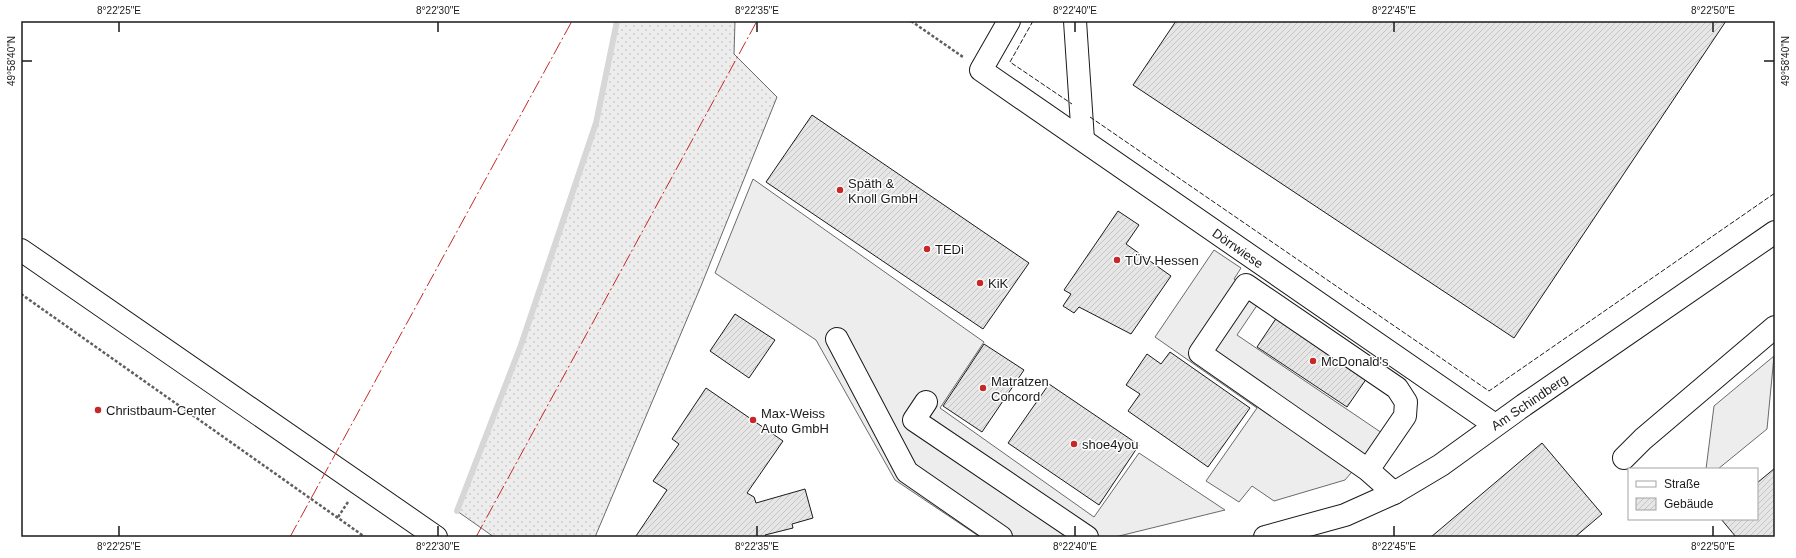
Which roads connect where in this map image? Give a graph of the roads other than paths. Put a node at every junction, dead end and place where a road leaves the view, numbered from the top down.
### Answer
1 (1009, 21) edge
2 (1075, 21) edge
3 (1083, 140) junction
4 (1775, 232) edge
5 (21, 250) edge
6 (1775, 327) edge
7 (837, 339) dead end
8 (926, 402) dead end
9 (1495, 425) junction
10 (1624, 458) dead end
11 (1368, 470) junction
12 (1394, 493) junction
13 (436, 537) edge
14 (1000, 537) edge
15 (1087, 537) edge
16 (1265, 537) edge

1 - 3 street, Dörrwiese
2 - 3 street
3 - 9 street, Dörrwiese
4 - 9 street, Am Schindberg
5 - 13 street
6 - 10 street
7 - 14 street
8 - 15 street
9 - 12 street, Am Schindberg
11 - 11 street
11 - 12 street
12 - 16 street, Am Schindberg

